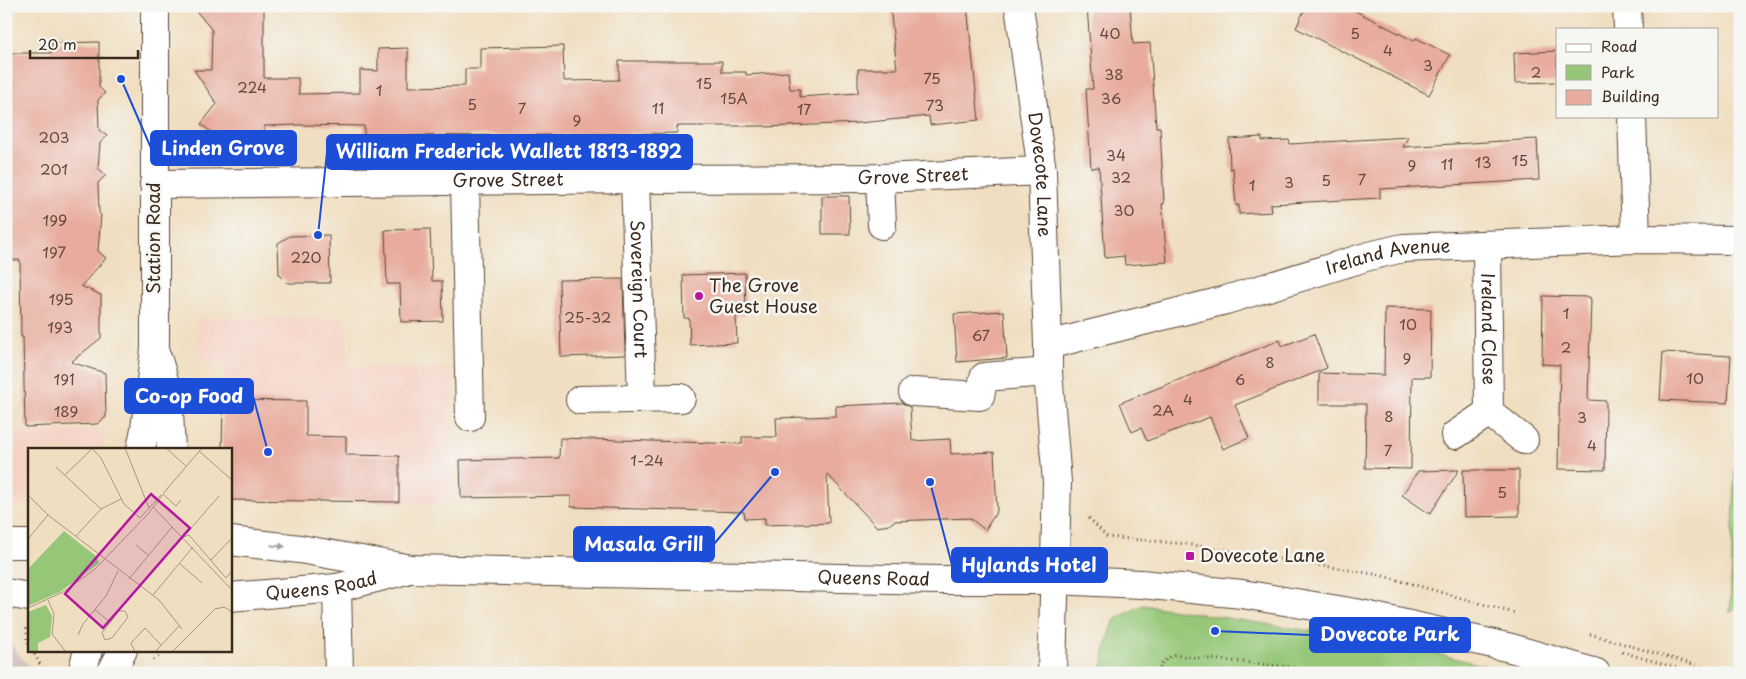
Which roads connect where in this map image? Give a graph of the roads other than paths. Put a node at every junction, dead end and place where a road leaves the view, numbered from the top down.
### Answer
1 (154, 6) edge
2 (1019, 6) edge
3 (1628, 6) edge
4 (1628, 28) edge
5 (1632, 118) edge
6 (1042, 171) junction
7 (880, 178) junction
8 (635, 179) junction
9 (465, 182) junction
10 (154, 184) junction
11 (882, 225) dead end
12 (1636, 239) junction
13 (1740, 240) edge
14 (1487, 244) junction
15 (1048, 345) junction
16 (155, 349) junction
17 (1048, 372) junction
18 (912, 392) dead end
19 (681, 398) dead end
20 (642, 399) junction
21 (580, 400) dead end
22 (1489, 412) junction
23 (470, 416) dead end
24 (1455, 435) dead end
25 (1524, 440) dead end
26 (141, 448) edge
27 (171, 448) edge
28 (231, 541) edge
29 (6, 544) edge
30 (28, 544) edge
31 (412, 569) junction
32 (1054, 580) junction
33 (337, 588) junction
34 (6, 593) edge
35 (231, 597) edge
36 (28, 609) edge
37 (87, 652) edge
38 (122, 652) edge
39 (82, 673) edge
40 (111, 673) edge
41 (339, 673) edge
42 (1052, 673) edge
43 (1596, 673) edge

1 - 10 street, Station Road
2 - 6 street, Dovecote Lane
3 - 4 street
5 - 12 street
6 - 7 street, Grove Street
6 - 15 street, Dovecote Lane
7 - 8 street, Grove Street
7 - 11 street
8 - 9 street, Grove Street
8 - 20 street, Sovereign Court
9 - 10 street, Grove Street
9 - 23 street
10 - 16 street, Station Road
12 - 13 street, Ireland Avenue
12 - 14 street, Ireland Avenue
14 - 15 street, Ireland Avenue
14 - 22 street, Ireland Close
15 - 17 street, Dovecote Lane
16 - 26 street, Station Road
16 - 27 street, Station Road
17 - 18 street
17 - 32 street, Dovecote Lane
19 - 20 street
20 - 21 street
22 - 24 street
22 - 25 street
28 -> 31 street, Queens Road
29 - 30 street
31 - 32 street, Queens Road
31 - 33 street, Queens Road
32 - 42 street, Dovecote Lane
32 - 43 street, Queens Road
33 - 35 street, Queens Road
33 - 41 street
34 - 36 street
37 - 39 street
38 - 40 street

